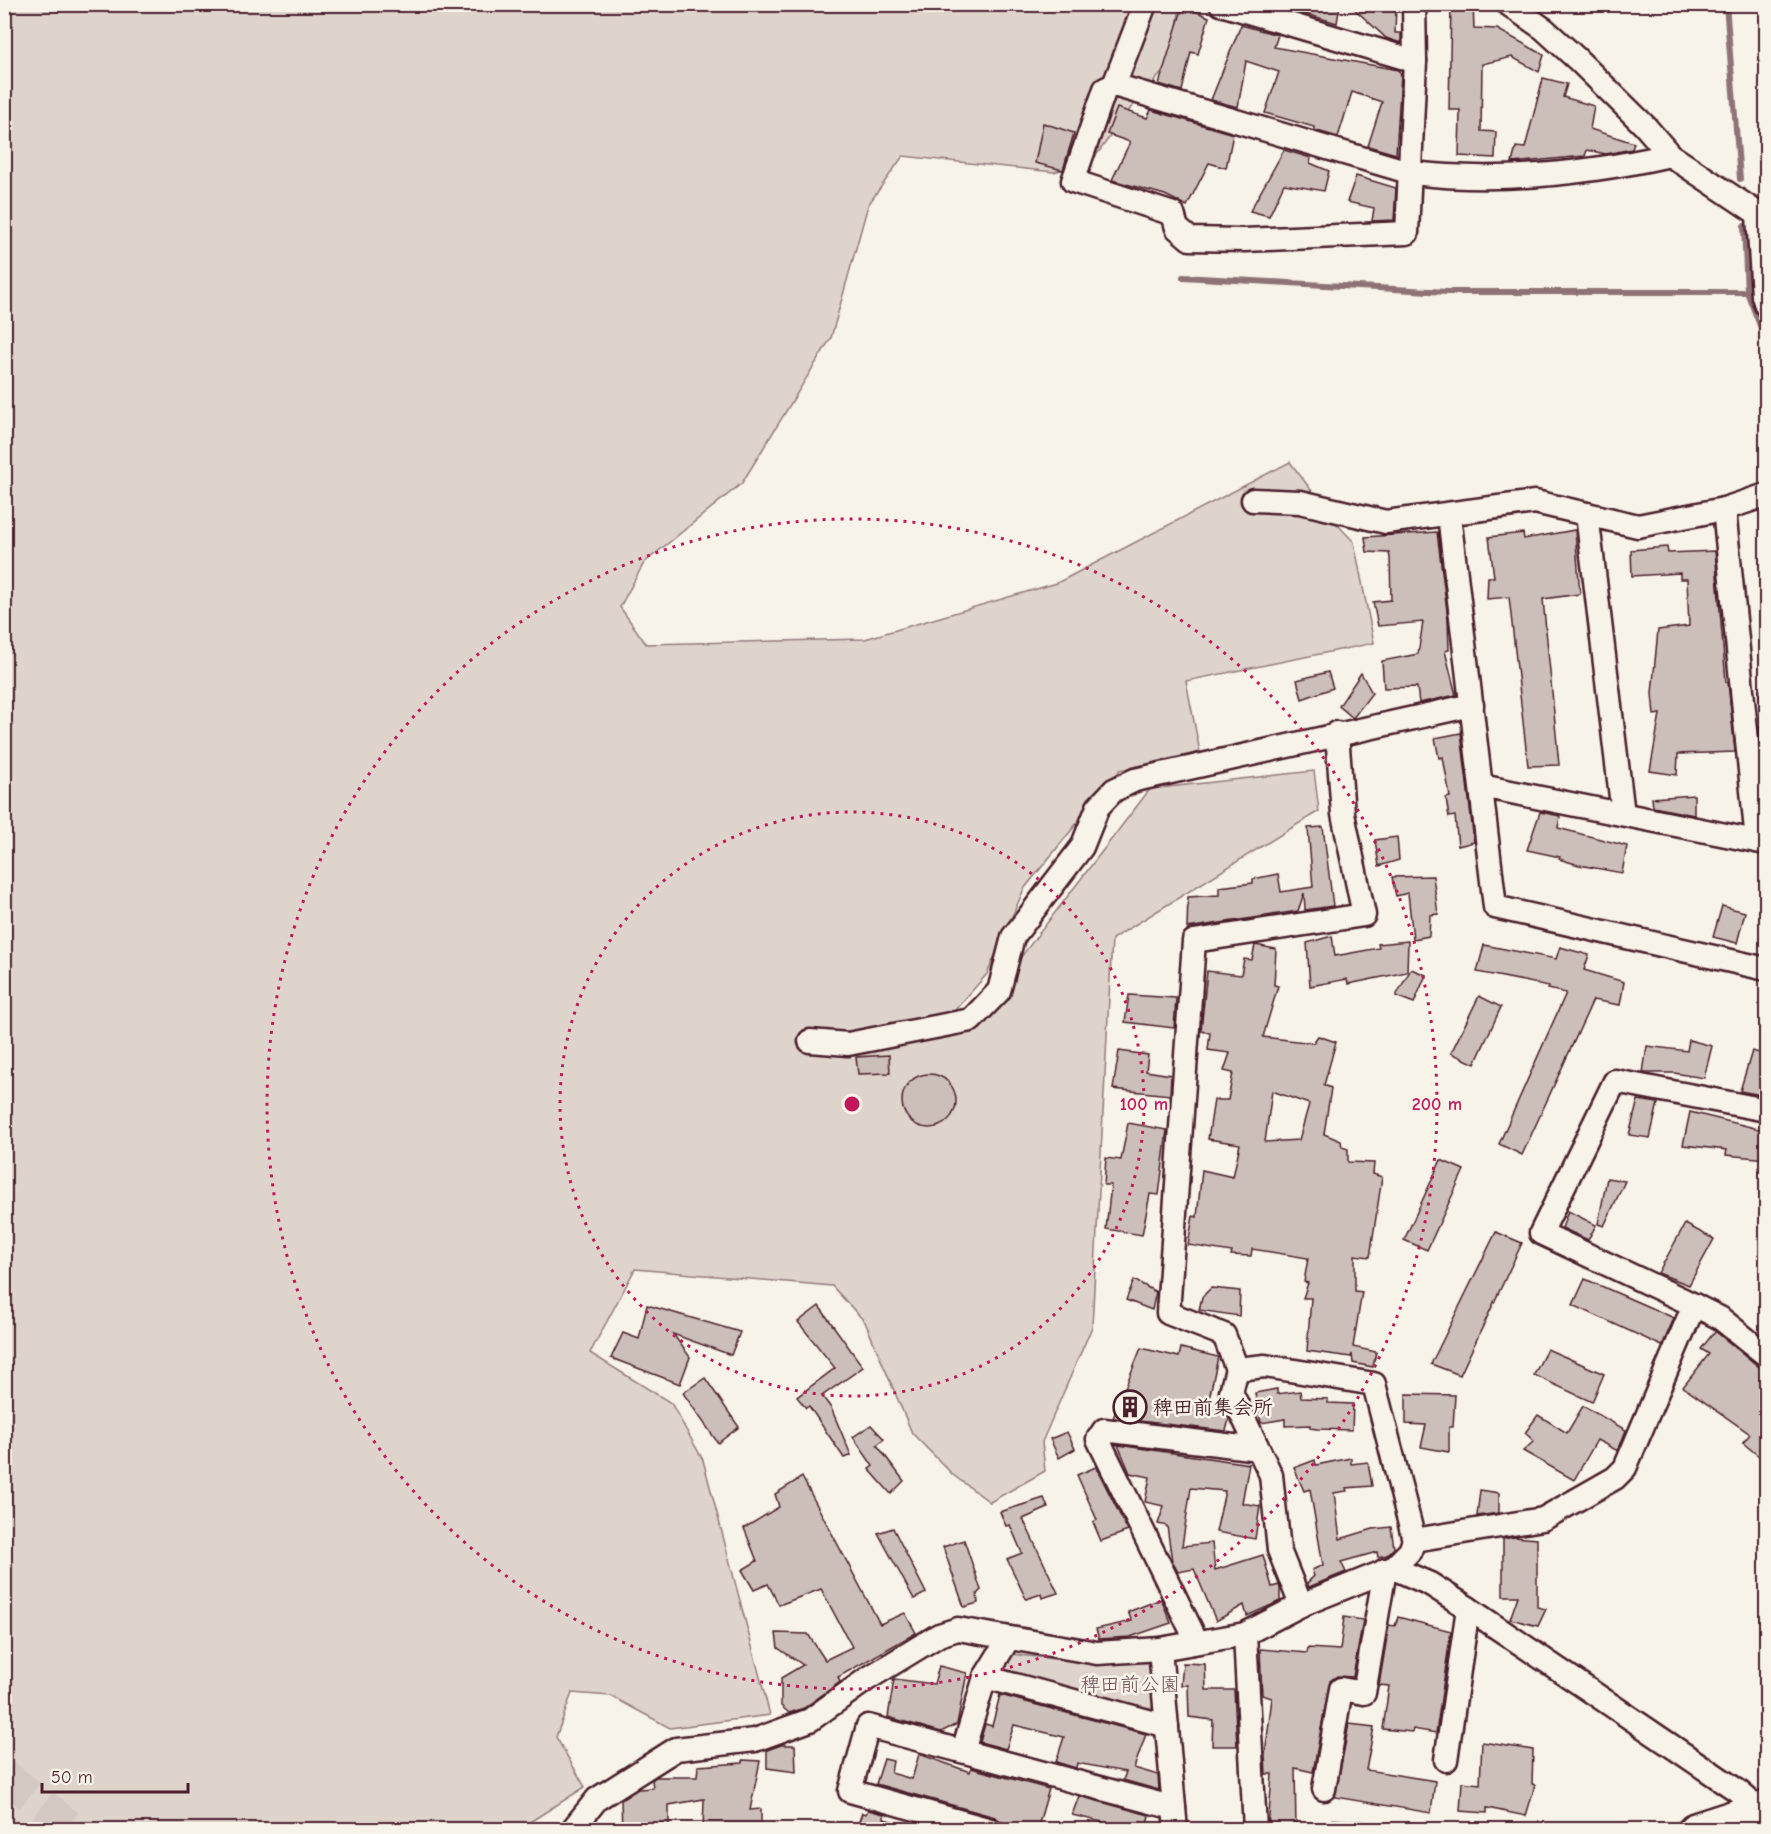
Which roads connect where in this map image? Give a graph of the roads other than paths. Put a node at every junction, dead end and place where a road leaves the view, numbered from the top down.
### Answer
1 (1145, 4) edge
2 (1221, 4) edge
3 (1414, 4) edge
4 (1508, 4) edge
5 (1416, 61) junction
6 (1114, 85) junction
7 (1670, 155) junction
8 (1412, 173) junction
9 (1762, 217) edge
10 (1767, 305) edge
11 (1767, 495) edge
12 (1253, 500) dead end
13 (1724, 509) junction
14 (1449, 514) junction
15 (1587, 514) junction
16 (1472, 705) junction
17 (1337, 734) junction
18 (1481, 786) junction
19 (1623, 814) junction
20 (1762, 842) edge
21 (1767, 969) edge
22 (810, 1041) dead end
23 (1767, 1110) edge
24 (1694, 1305) junction
25 (1767, 1355) edge
26 (1238, 1369) junction
27 (1258, 1449) junction
28 (1414, 1540) junction
29 (1389, 1569) junction
30 (1301, 1605) junction
31 (1468, 1608) junction
32 (1245, 1634) junction
33 (1009, 1638) junction
34 (1197, 1642) junction
35 (1160, 1649) junction
36 (985, 1677) junction
37 (1167, 1726) junction
38 (963, 1751) junction
39 (1446, 1760) dead end
40 (1324, 1789) dead end
41 (1763, 1808) edge
42 (1175, 1819) edge
43 (572, 1830) edge
44 (991, 1830) edge
45 (1255, 1830) edge
46 (1695, 1830) edge

1 - 6 street
2 - 5 street
3 - 5 street
4 - 7 street
5 - 8 street
6 - 8 street
6 - 8 street
7 - 8 street
7 - 9 street
9 - 10 street
11 - 13 street
12 - 14 street
13 - 15 street
13 - 20 street
14 - 15 street
14 - 16 street
15 - 19 street
16 - 17 street
16 - 18 street
17 - 22 street
17 - 26 street
18 - 19 street
18 - 21 street
19 - 20 street
23 - 24 street
24 - 25 street
24 - 28 street
26 - 27 street
26 - 28 street
27 - 30 street
27 - 34 street
28 - 29 street
29 - 30 street
29 - 31 street
29 - 40 street
30 - 32 street
31 - 39 street
31 - 41 street
32 - 34 street
32 - 45 street
33 - 35 street
33 - 36 street
33 - 43 street
34 - 35 street
35 - 37 street
36 - 37 street
36 - 38 street
37 - 42 street
38 - 42 street
38 - 44 street
41 - 46 main road

